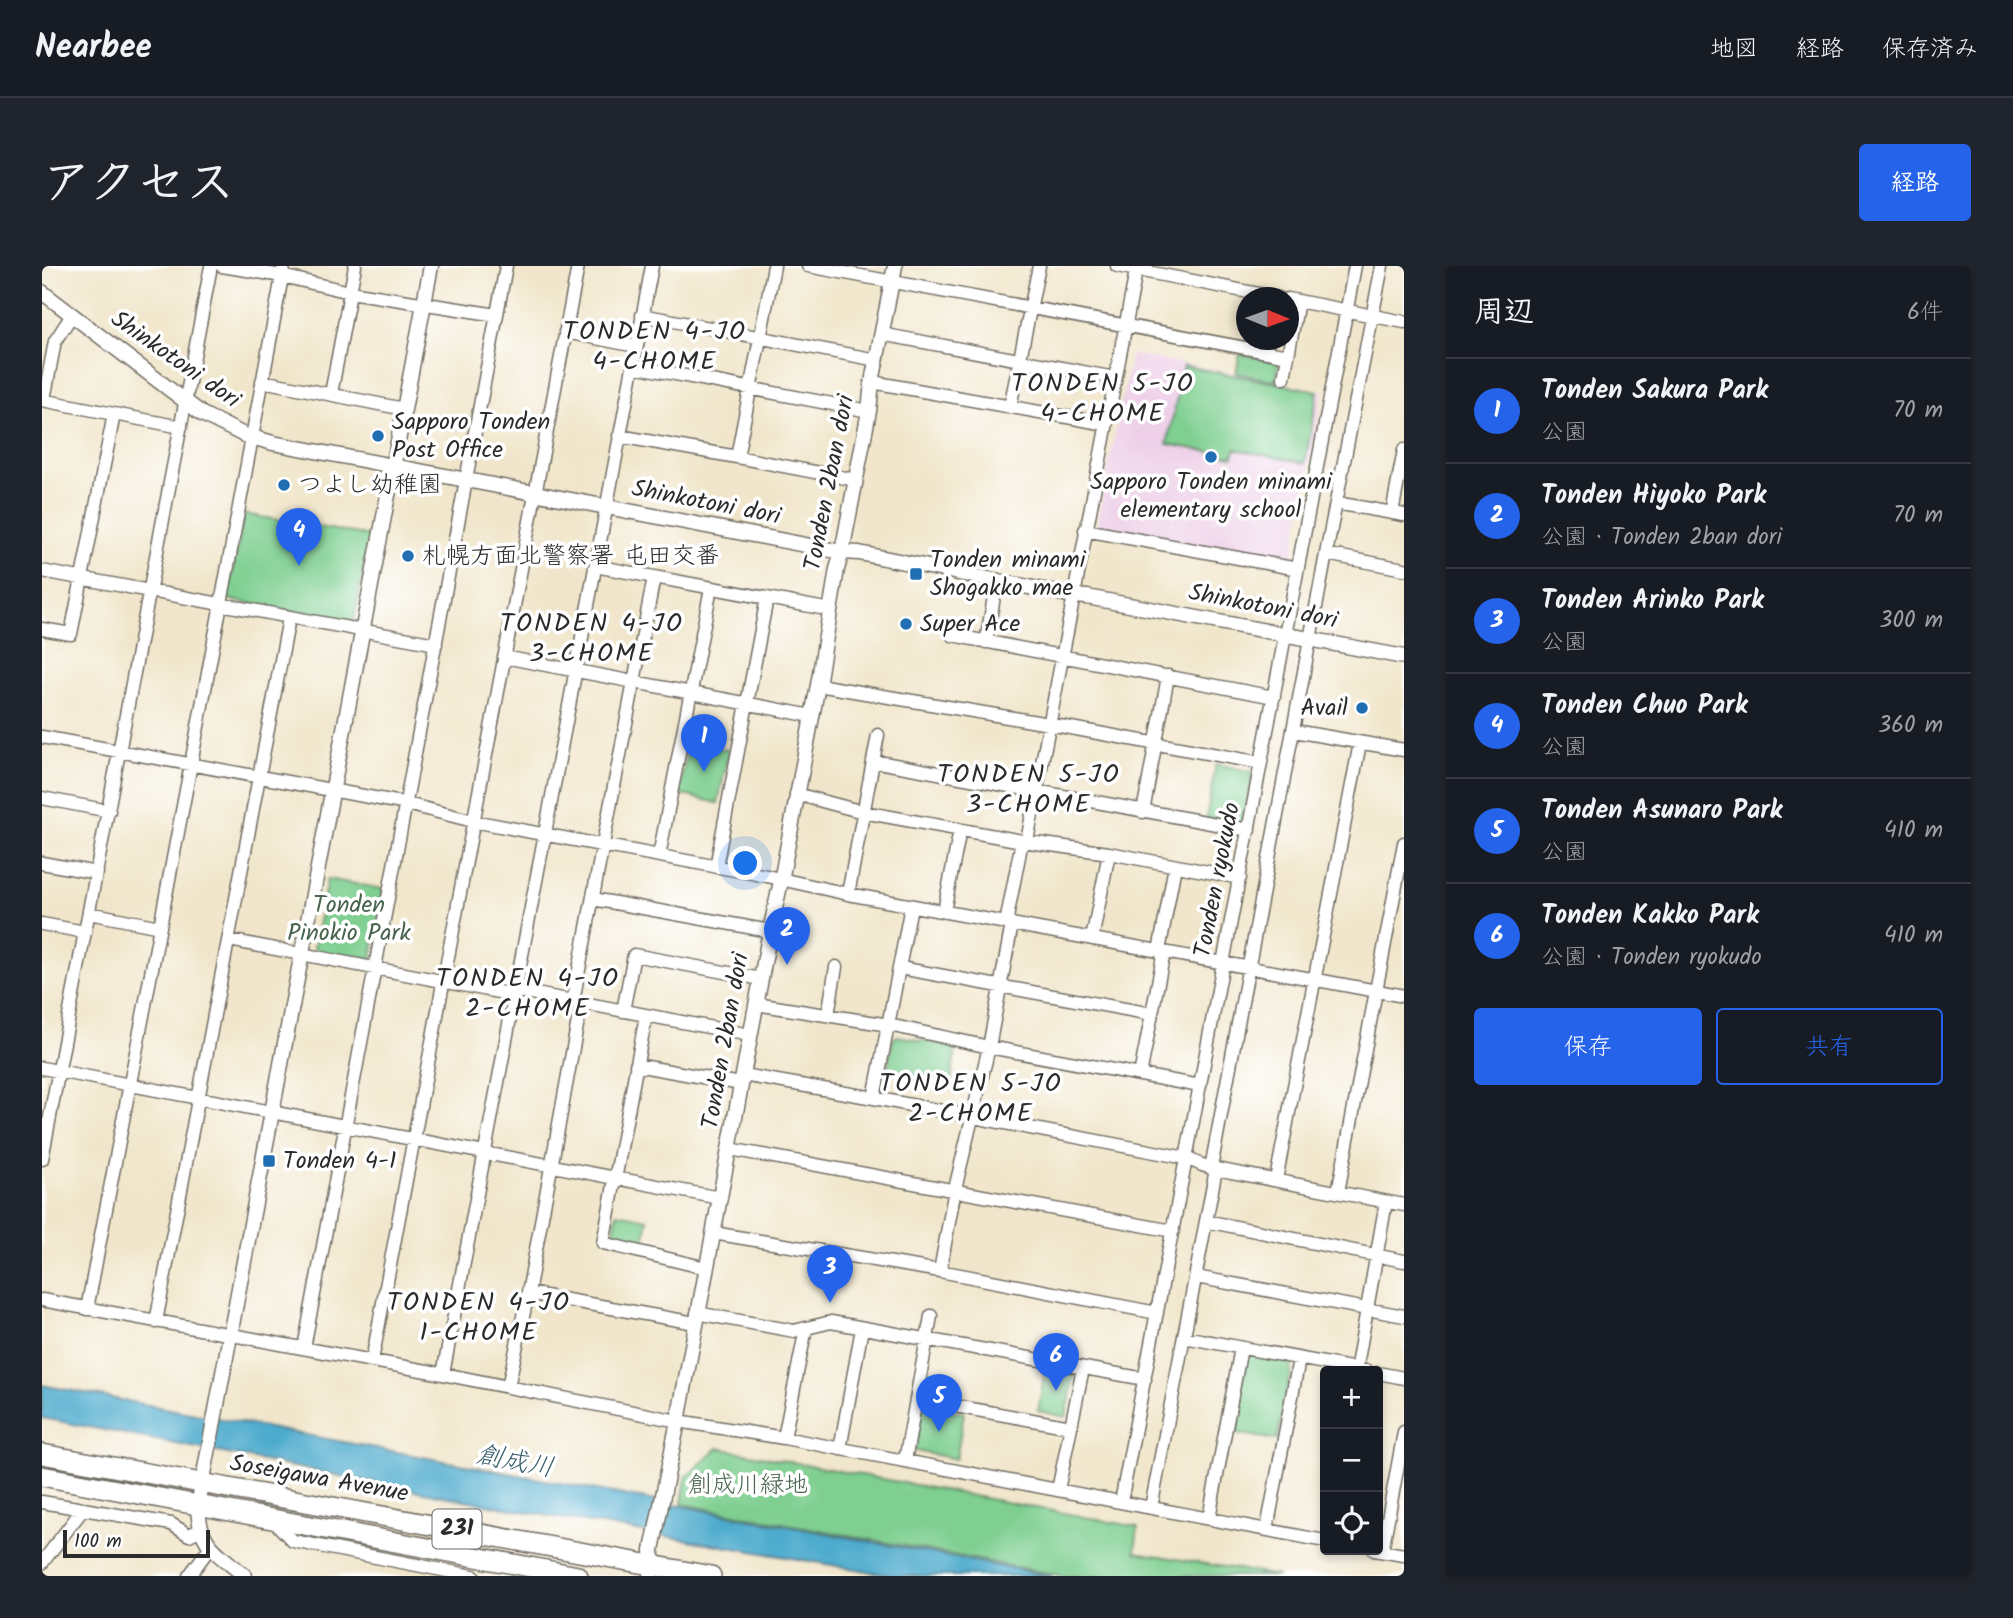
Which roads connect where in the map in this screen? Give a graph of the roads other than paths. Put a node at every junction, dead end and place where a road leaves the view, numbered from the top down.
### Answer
1 (211, 266) edge
2 (222, 266) edge
3 (355, 266) edge
4 (431, 266) edge
5 (506, 266) edge
6 (578, 266) edge
7 (652, 266) edge
8 (774, 266) edge
9 (808, 266) edge
10 (895, 266) edge
11 (1039, 266) edge
12 (1117, 266) edge
13 (1356, 266) edge
14 (1382, 266) edge
15 (1136, 268) edge
16 (283, 271) edge
17 (893, 282) junction
18 (1236, 289) edge
19 (42, 292) edge
20 (350, 292) junction
21 (1299, 301) edge
22 (424, 304) junction
23 (1031, 308) junction
24 (1347, 310) junction
25 (72, 315) junction
26 (497, 315) junction
27 (642, 315) junction
28 (1373, 315) junction
29 (1404, 322) edge
30 (1125, 326) junction
31 (565, 332) junction
32 (881, 334) junction
33 (760, 337) junction
34 (48, 340) edge
35 (636, 346) junction
36 (1289, 350) edge
37 (1288, 356) junction
38 (877, 360) junction
39 (1020, 360) junction
40 (632, 366) junction
41 (1115, 378) junction
42 (1284, 378) dead end
43 (262, 382) junction
44 (872, 382) junction
45 (750, 389) junction
46 (331, 394) junction
47 (43, 400) edge
48 (186, 401) junction
49 (1010, 407) junction
50 (404, 409) junction
51 (869, 411) junction
52 (114, 414) junction
53 (1105, 424) junction
54 (180, 427) junction
55 (620, 436) junction
56 (251, 437) junction
57 (1404, 450) edge
58 (737, 457) junction
59 (394, 467) junction
60 (856, 480) junction
61 (466, 481) junction
62 (536, 495) junction
63 (1336, 503) junction
64 (606, 507) junction
65 (1398, 514) edge
66 (1085, 530) junction
67 (842, 552) junction
68 (1326, 554) junction
69 (595, 566) junction
70 (1298, 569) junction
71 (1404, 569) edge
72 (42, 571) edge
73 (654, 578) junction
74 (82, 579) junction
75 (997, 580) junction
76 (710, 588) junction
77 (150, 590) junction
78 (1073, 596) junction
79 (767, 598) junction
80 (220, 604) junction
81 (831, 610) junction
82 (289, 618) junction
83 (42, 629) edge
84 (363, 631) junction
85 (952, 635) dead end
86 (1285, 635) junction
87 (1310, 639) junction
88 (986, 642) junction
89 (436, 644) junction
90 (1061, 656) junction
91 (505, 657) junction
92 (1404, 657) edge
93 (575, 671) junction
94 (1168, 677) junction
95 (634, 682) junction
96 (818, 685) junction
97 (691, 694) junction
98 (1274, 696) junction
99 (747, 703) junction
100 (812, 716) junction
101 (1049, 724) junction
102 (1294, 731) junction
103 (878, 735) dead end
104 (42, 737) edge
105 (1360, 743) junction
106 (1155, 744) junction
107 (120, 750) junction
108 (1404, 750) edge
109 (873, 761) junction
110 (191, 764) junction
111 (1261, 764) junction
112 (260, 777) junction
113 (332, 791) junction
114 (1037, 792) junction
115 (796, 794) junction
116 (42, 798) edge
117 (407, 804) junction
118 (108, 811) junction
119 (863, 812) junction
120 (1143, 812) junction
121 (473, 821) junction
122 (960, 830) junction
123 (1249, 831) junction
124 (544, 835) junction
125 (1025, 841) junction
126 (1404, 843) edge
127 (603, 845) junction
128 (1109, 853) junction
129 (659, 856) junction
130 (42, 863) edge
131 (1175, 866) junction
132 (716, 867) junction
133 (97, 873) junction
134 (1240, 878) junction
135 (781, 881) junction
136 (848, 894) junction
137 (593, 899) junction
138 (911, 905) junction
139 (944, 911) junction
140 (89, 913) junction
141 (42, 924) edge
142 (1009, 924) junction
143 (160, 927) junction
144 (770, 931) junction
145 (85, 932) junction
146 (1092, 939) junction
147 (229, 940) junction
148 (1161, 951) junction
149 (302, 954) junction
150 (1223, 963) junction
151 (836, 967) dead end
152 (900, 968) junction
153 (1249, 968) junction
154 (375, 969) junction
155 (761, 979) junction
156 (1315, 980) junction
157 (443, 981) junction
158 (1000, 987) junction
159 (1376, 990) junction
160 (514, 993) junction
161 (1404, 996) edge
162 (577, 1003) junction
163 (756, 1004) junction
164 (623, 1011) junction
165 (828, 1014) junction
166 (1152, 1014) junction
167 (646, 1016) junction
168 (889, 1025) junction
169 (750, 1035) junction
170 (989, 1047) junction
171 (636, 1065) junction
172 (42, 1068) edge
173 (58, 1071) junction
174 (1140, 1075) junction
175 (742, 1080) junction
176 (129, 1085) junction
177 (1200, 1086) junction
178 (198, 1098) junction
179 (874, 1098) junction
180 (272, 1112) junction
181 (973, 1118) junction
182 (345, 1126) junction
183 (414, 1139) junction
184 (730, 1149) junction
185 (484, 1152) junction
186 (1186, 1158) junction
187 (42, 1159) edge
188 (551, 1165) junction
189 (1213, 1168) junction
190 (615, 1178) junction
191 (1276, 1180) junction
192 (955, 1189) junction
193 (1338, 1192) junction
194 (720, 1198) junction
195 (1387, 1202) junction
196 (1404, 1205) edge
197 (1206, 1222) junction
198 (1173, 1231) junction
199 (713, 1233) junction
200 (1377, 1255) junction
201 (1404, 1261) edge
202 (706, 1268) junction
203 (940, 1272) junction
204 (1196, 1278) junction
205 (528, 1293) junction
206 (42, 1300) edge
207 (87, 1309) junction
208 (1367, 1310) junction
209 (1157, 1313) junction
210 (1404, 1316) edge
211 (931, 1317) dead end
212 (696, 1318) junction
213 (156, 1322) junction
214 (806, 1328) junction
215 (862, 1328) junction
216 (230, 1335) junction
217 (1184, 1337) junction
218 (926, 1339) junction
219 (304, 1348) junction
220 (1241, 1348) junction
221 (1299, 1359) junction
222 (372, 1361) junction
223 (1335, 1366) edge
224 (1361, 1366) edge
225 (1083, 1368) junction
226 (443, 1374) junction
227 (1383, 1374) edge
228 (1404, 1378) edge
229 (1144, 1379) junction
230 (509, 1387) junction
231 (916, 1399) junction
232 (678, 1421) junction
233 (1071, 1427) junction
234 (1404, 1432) edge
235 (784, 1438) junction
236 (840, 1449) junction
237 (42, 1454) edge
238 (905, 1461) junction
239 (42, 1476) edge
240 (202, 1482) junction
241 (1058, 1490) junction
242 (42, 1502) edge
243 (1121, 1502) junction
244 (198, 1506) junction
245 (1151, 1508) junction
246 (83, 1509) junction
247 (1209, 1518) junction
248 (273, 1520) junction
249 (1383, 1527) edge
250 (1266, 1529) junction
251 (200, 1530) junction
252 (1320, 1538) edge
253 (211, 1546) junction
254 (1383, 1551) edge
255 (1404, 1555) edge
256 (42, 1563) edge
257 (652, 1571) edge
258 (448, 1574) edge
259 (189, 1576) edge
260 (245, 1576) edge
261 (473, 1576) edge
262 (578, 1576) edge
263 (711, 1576) edge

1 - 48 street
2 - 16 street
3 - 20 street
4 - 22 street
5 - 26 street
6 - 31 street
7 - 27 street
8 - 33 street
9 - 17 street
10 - 17 street, Tonden 2ban dori
11 - 23 street
12 - 15 street
13 - 24 street, Tonden ryokudo
14 - 28 street
15 - 18 street
15 - 30 street
16 - 20 street
16 - 43 street
17 - 23 street
17 - 32 street, Tonden 2ban dori
19 - 25 street, Shinkotoni dori
20 - 22 street
20 - 46 street
21 - 24 street
22 - 26 street
22 - 50 street
23 - 30 street
23 - 39 street
24 - 28 street
24 - 70 street, Tonden ryokudo
25 - 34 street
25 - 48 street, Shinkotoni dori
26 - 61 street
27 - 33 street
27 - 35 street
28 - 29 street
28 - 63 street
30 - 37 street
30 - 41 street
31 - 35 street
31 - 62 street
32 - 38 street, Tonden 2ban dori
32 - 39 street
33 - 38 street
33 - 45 street
34 - 47 street
35 - 40 street
36 - 37 street
37 - 42 street
38 - 44 street, Tonden 2ban dori
39 - 41 street
39 - 49 street
40 - 45 street
40 - 55 street
41 - 53 street
43 - 46 street
43 - 56 street
44 - 49 street
44 - 51 street, Tonden 2ban dori
45 - 51 street
45 - 58 street
46 - 50 street
47 - 52 street
48 - 54 street
48 - 56 street, Shinkotoni dori
49 - 53 street
50 - 59 street
51 - 60 street, Tonden 2ban dori
52 - 54 street
52 - 74 street
53 - 66 street
54 - 77 street
55 - 58 street
55 - 64 street
56 - 59 street, Shinkotoni dori
56 - 80 street
57 - 65 street
58 - 60 street
59 - 61 street, Shinkotoni dori
59 - 84 street
60 - 67 street, Tonden 2ban dori
61 - 62 street, Shinkotoni dori
61 - 89 street
62 - 64 street, Shinkotoni dori
62 - 91 street
63 - 65 street
63 - 68 street
64 - 67 street, Shinkotoni dori
64 - 69 street
66 - 70 street
66 - 78 street
67 - 75 street, Shinkotoni dori
67 - 81 street, Tonden 2ban dori
68 - 71 street
68 - 87 street
69 - 73 street
69 - 93 street
70 - 86 street, Tonden ryokudo
72 - 74 street
73 - 76 street
73 - 95 street
74 - 77 street
74 - 83 street
75 - 78 street, Shinkotoni dori
75 - 88 street
76 - 79 street
76 - 97 street
77 - 80 street
77 - 107 street
78 - 86 street, Shinkotoni dori
78 - 90 street
79 - 81 street
79 - 99 street
80 - 82 street
80 - 110 street
81 - 96 street, Tonden 2ban dori
82 - 84 street
82 - 112 street
84 - 89 street
84 - 113 street
85 - 88 street
86 - 87 street, Shinkotoni dori
86 - 98 street, Tonden ryokudo
87 - 92 street, Shinkotoni dori
87 - 102 street
88 - 90 street
89 - 117 street
90 - 94 street
90 - 101 street
91 - 93 street
91 - 121 street
93 - 95 street
93 - 124 street
94 - 98 street
94 - 106 street
95 - 97 street
95 - 127 street
96 - 100 street, Tonden 2ban dori
96 - 101 street
97 - 99 street
97 - 129 street
98 - 111 street, Tonden ryokudo
99 - 100 street
99 - 132 street
100 - 115 street, Tonden 2ban dori
101 - 106 street
101 - 114 street
102 - 105 street
102 - 153 street
103 - 109 street
104 - 107 street
105 - 108 street
105 - 156 street
106 - 111 street
106 - 120 street
107 - 110 street
107 - 118 street
109 - 114 street
109 - 119 street
110 - 112 street
110 - 143 street
111 - 123 street, Tonden ryokudo
112 - 113 street
112 - 147 street
113 - 117 street
113 - 149 street
114 - 120 street
114 - 125 street
115 - 119 street
115 - 135 street, Tonden 2ban dori
116 - 118 street
117 - 121 street
117 - 154 street
118 - 133 street
119 - 122 street
119 - 136 street
120 - 123 street
121 - 124 street
121 - 157 street
122 - 125 street
122 - 139 street
123 - 134 street, Tonden ryokudo
124 - 127 street
124 - 160 street
125 - 128 street
125 - 142 street
126 - 159 street
127 - 129 street
127 - 137 street
128 - 131 street
128 - 146 street
129 - 132 street
130 - 133 street
131 - 134 street
131 - 148 street
132 - 135 street
133 - 140 street
134 - 150 street, Tonden ryokudo
135 - 136 street
135 - 144 street, Tonden 2ban dori
136 - 138 street
137 - 144 street
137 - 162 street
138 - 139 street
138 - 152 street
139 - 142 street
140 - 143 street
140 - 145 street
141 - 145 street
142 - 146 street
142 - 158 street
143 - 176 street
144 - 155 street, Tonden 2ban dori
145 - 173 street
146 - 148 street
147 - 149 street
147 - 178 street
148 - 150 street
148 - 166 street
149 - 154 street
149 - 180 street
150 - 153 street
150 - 177 street, Tonden ryokudo
151 - 165 street
152 - 158 street
152 - 168 street
153 - 156 street
153 - 189 street
154 - 157 street
154 - 182 street
155 - 163 street, Tonden 2ban dori
155 - 164 street
156 - 159 street
156 - 191 street
157 - 160 street
157 - 183 street
158 - 166 street
158 - 170 street
159 - 161 street
159 - 193 street
160 - 162 street
160 - 185 street
162 - 164 street
162 - 188 street
163 - 165 street
163 - 169 street, Tonden 2ban dori
164 - 167 street
165 - 168 street
166 - 174 street
167 - 169 street
167 - 171 street
168 - 170 street
168 - 179 street
169 - 175 street, Tonden 2ban dori
170 - 174 street
170 - 181 street
171 - 175 street
171 - 190 street
172 - 173 street
173 - 176 street
173 - 187 street
174 - 177 street
175 - 179 street
175 - 184 street, Tonden 2ban dori
176 - 178 street
176 - 207 street
177 - 186 street, Tonden ryokudo
178 - 180 street
178 - 213 street
179 - 181 street
180 - 182 street
180 - 216 street
181 - 186 street
181 - 192 street
182 - 183 street
182 - 219 street
183 - 185 street
183 - 222 street
184 - 192 street
184 - 194 street, Tonden 2ban dori
185 - 188 street
185 - 226 street
186 - 189 street
186 - 198 street, Tonden ryokudo
188 - 190 street
188 - 205 street
189 - 191 street
189 - 197 street
190 - 194 street
190 - 202 street
191 - 193 street
192 - 198 street
192 - 203 street
193 - 195 street
194 - 199 street, Tonden 2ban dori
195 - 196 street
195 - 200 street
197 - 200 street
197 - 204 street
198 - 209 street, Tonden ryokudo
199 - 202 street, Tonden 2ban dori
199 - 203 street
200 - 201 street
200 - 208 street
202 - 212 street, Tonden 2ban dori
203 - 209 street
204 - 208 street
204 - 217 street
205 - 212 street
205 - 230 street
206 - 207 street
207 - 213 street
208 - 210 street
208 - 224 street
209 - 229 street, Tonden ryokudo
211 - 218 street
212 - 214 street
212 - 232 street, Tonden 2ban dori
213 - 216 street
214 - 215 street
214 - 235 street
215 - 218 street
215 - 236 street
216 - 219 street
216 - 240 street
217 - 220 street
217 - 245 street
218 - 225 street
218 - 231 street
219 - 222 street
220 - 221 street
220 - 247 street
221 - 223 street
221 - 250 street
222 - 226 street
225 - 229 street
225 - 233 street
226 - 230 street
227 - 228 street
229 - 243 street, Tonden ryokudo
230 - 232 street
231 - 233 street
231 - 238 street
232 - 235 street
232 - 257 street, Tonden 2ban dori
233 - 241 street
234 - 249 street
235 - 236 street
236 - 238 street
237 - 240 highway, Soseigawa Avenue / 231
238 - 241 street
239 - 244 highway, Soseigawa Avenue / 231
240 - 244 street
240 - 257 highway, Soseigawa Avenue / 231
241 - 243 street
242 - 246 street
243 - 245 street
244 - 248 highway, Soseigawa Avenue / 231
244 - 251 street
245 - 247 street
246 - 251 street
246 - 256 street
247 - 250 street
248 - 258 street
248 - 262 highway, Soseigawa Avenue / 231
250 - 252 street
251 - 253 street
253 - 259 street
253 - 260 street
254 - 255 street
257 - 263 highway, Soseigawa Avenue / 231
258 - 261 street

